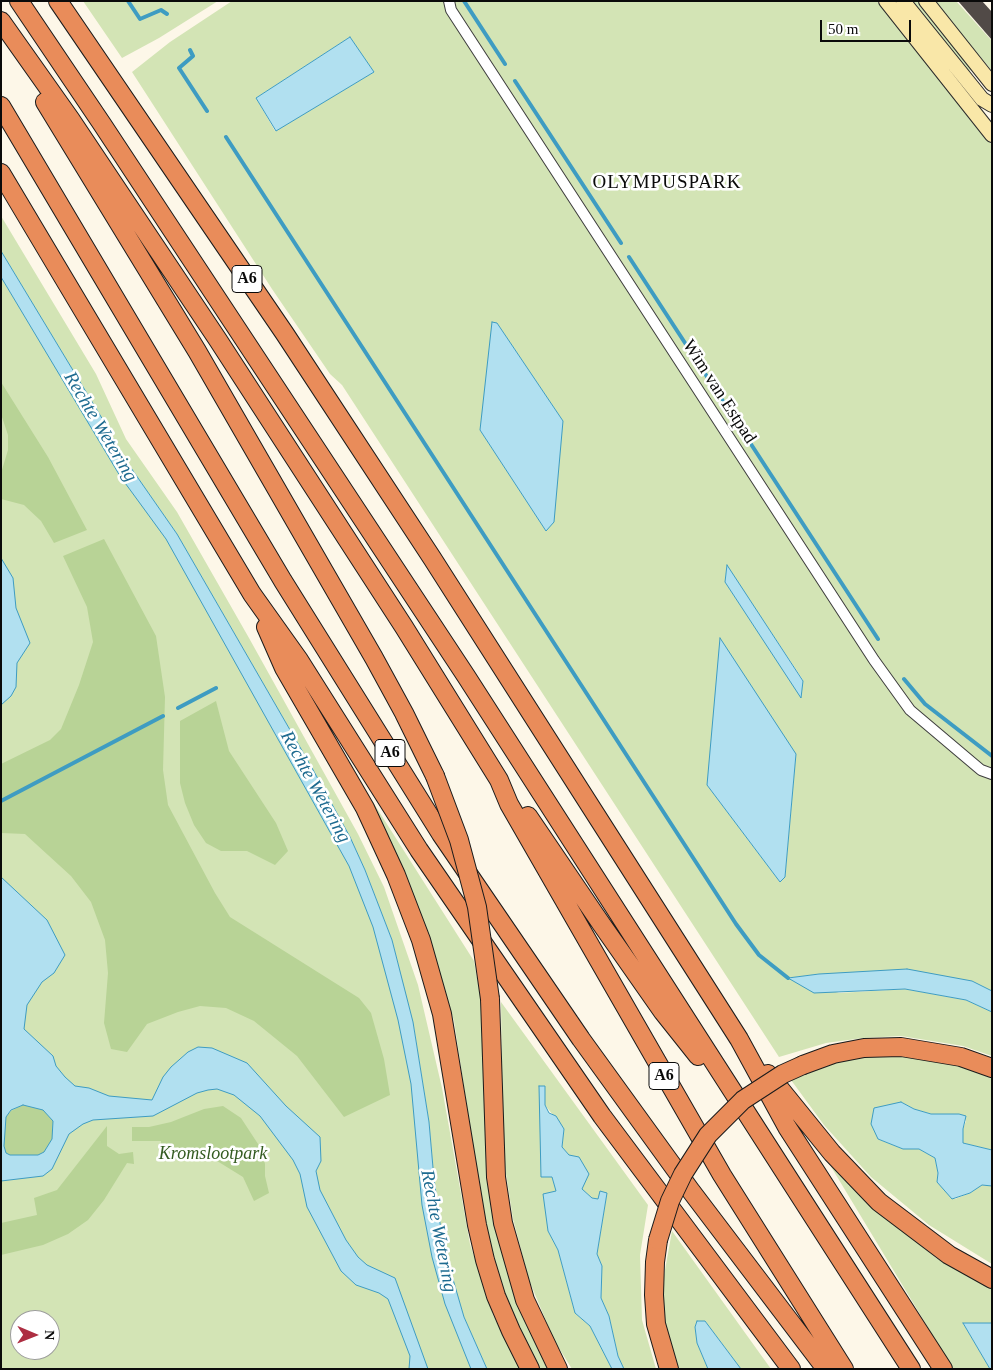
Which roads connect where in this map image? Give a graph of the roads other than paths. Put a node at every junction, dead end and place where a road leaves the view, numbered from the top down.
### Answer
1 (18, 1) edge
2 (58, 1) edge
3 (449, 1) edge
4 (886, 1) edge
5 (902, 1) edge
6 (926, 1) edge
7 (1, 22) edge
8 (1, 26) edge
9 (992, 84) edge
10 (990, 102) edge
11 (1, 106) edge
12 (982, 124) junction
13 (992, 135) edge
14 (1, 173) edge
15 (252, 594) junction
16 (992, 774) edge
17 (499, 780) junction
18 (740, 1039) junction
19 (992, 1068) edge
20 (756, 1129) junction
21 (992, 1279) edge
22 (530, 1369) edge
23 (558, 1369) edge
24 (669, 1369) edge
25 (791, 1369) edge
26 (826, 1369) edge
27 (844, 1369) edge
28 (911, 1369) edge
29 (943, 1369) edge

1 - 20 highway, A6
2 - 18 highway, A6
3 - 16 street, Wim van Estpad
4 - 12 main road
5 - 10 main road
6 - 9 main road
7 - 17 highway, A6
8 - 23 highway, A6, bridge
10 - 12 main road
11 - 26 highway, A6
12 - 13 main road
14 - 15 highway, A6
15 - 22 highway, A6
15 - 25 highway, A6
17 - 20 highway, A6
17 - 27 highway, A6
18 - 21 highway, A6
18 - 29 highway, A6
19 - 24 highway, bridge
20 - 28 highway, A6

